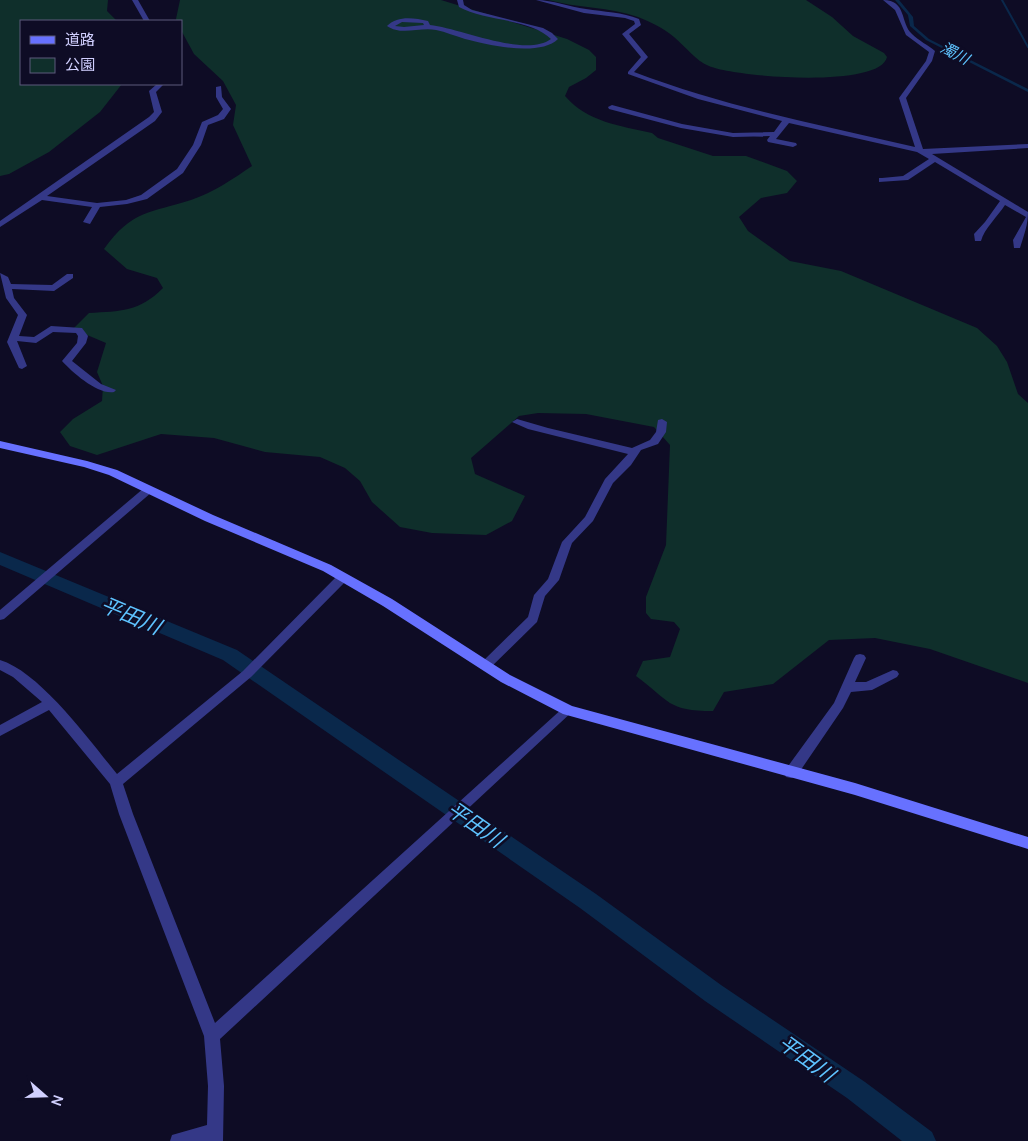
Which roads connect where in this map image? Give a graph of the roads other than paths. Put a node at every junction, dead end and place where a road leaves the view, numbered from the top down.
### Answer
1 (135, 0) edge
2 (460, 0) edge
3 (538, 0) edge
4 (886, 0) edge
5 (146, 20) edge
6 (428, 27) junction
7 (160, 85) edge
8 (219, 87) dead end
9 (612, 107) dead end
10 (787, 120) junction
11 (774, 134) junction
12 (793, 145) dead end
13 (1028, 146) edge
14 (922, 151) junction
15 (934, 159) junction
16 (882, 180) dead end
17 (40, 197) junction
18 (1004, 201) junction
19 (96, 204) junction
20 (1028, 217) edge
21 (87, 222) dead end
22 (1, 224) edge
23 (978, 239) dead end
24 (1017, 246) dead end
25 (0, 276) edge
26 (70, 276) dead end
27 (6, 286) junction
28 (14, 338) junction
29 (22, 366) dead end
30 (111, 390) dead end
31 (517, 422) dead end
32 (662, 422) dead end
33 (0, 444) edge
34 (634, 452) junction
35 (148, 490) junction
36 (343, 578) junction
37 (0, 616) edge
38 (860, 658) dead end
39 (0, 664) edge
40 (485, 666) junction
41 (893, 674) dead end
42 (847, 687) junction
43 (51, 703) junction
44 (568, 710) junction
45 (0, 731) edge
46 (791, 773) junction
47 (116, 782) junction
48 (1028, 843) edge
49 (212, 1036) junction
50 (216, 1136) edge
51 (178, 1141) edge

1 - 5 street
2 - 6 street
3 - 10 street
4 - 14 street
6 - 6 street
7 - 17 street
8 - 19 street
9 - 11 street
10 - 11 street
10 - 14 street
11 - 12 street
13 - 14 street
14 - 15 street
15 - 16 street
15 - 18 street
17 - 19 street
17 - 22 street
18 - 20 street
18 - 23 street
19 - 21 street
20 - 24 street
25 - 27 street
26 - 27 street
27 - 28 street
28 - 29 street
28 - 30 street
31 - 34 street
32 - 34 street
33 - 35 street
34 - 40 street
35 - 36 street
35 - 37 street
36 - 40 street
36 - 47 street
38 - 42 street
39 - 43 street
40 - 44 street
41 - 42 street
42 - 46 street
43 - 45 street
43 - 47 street
44 - 46 street
44 - 49 street
46 - 48 street
47 - 49 street
49 - 50 street
50 - 51 street

